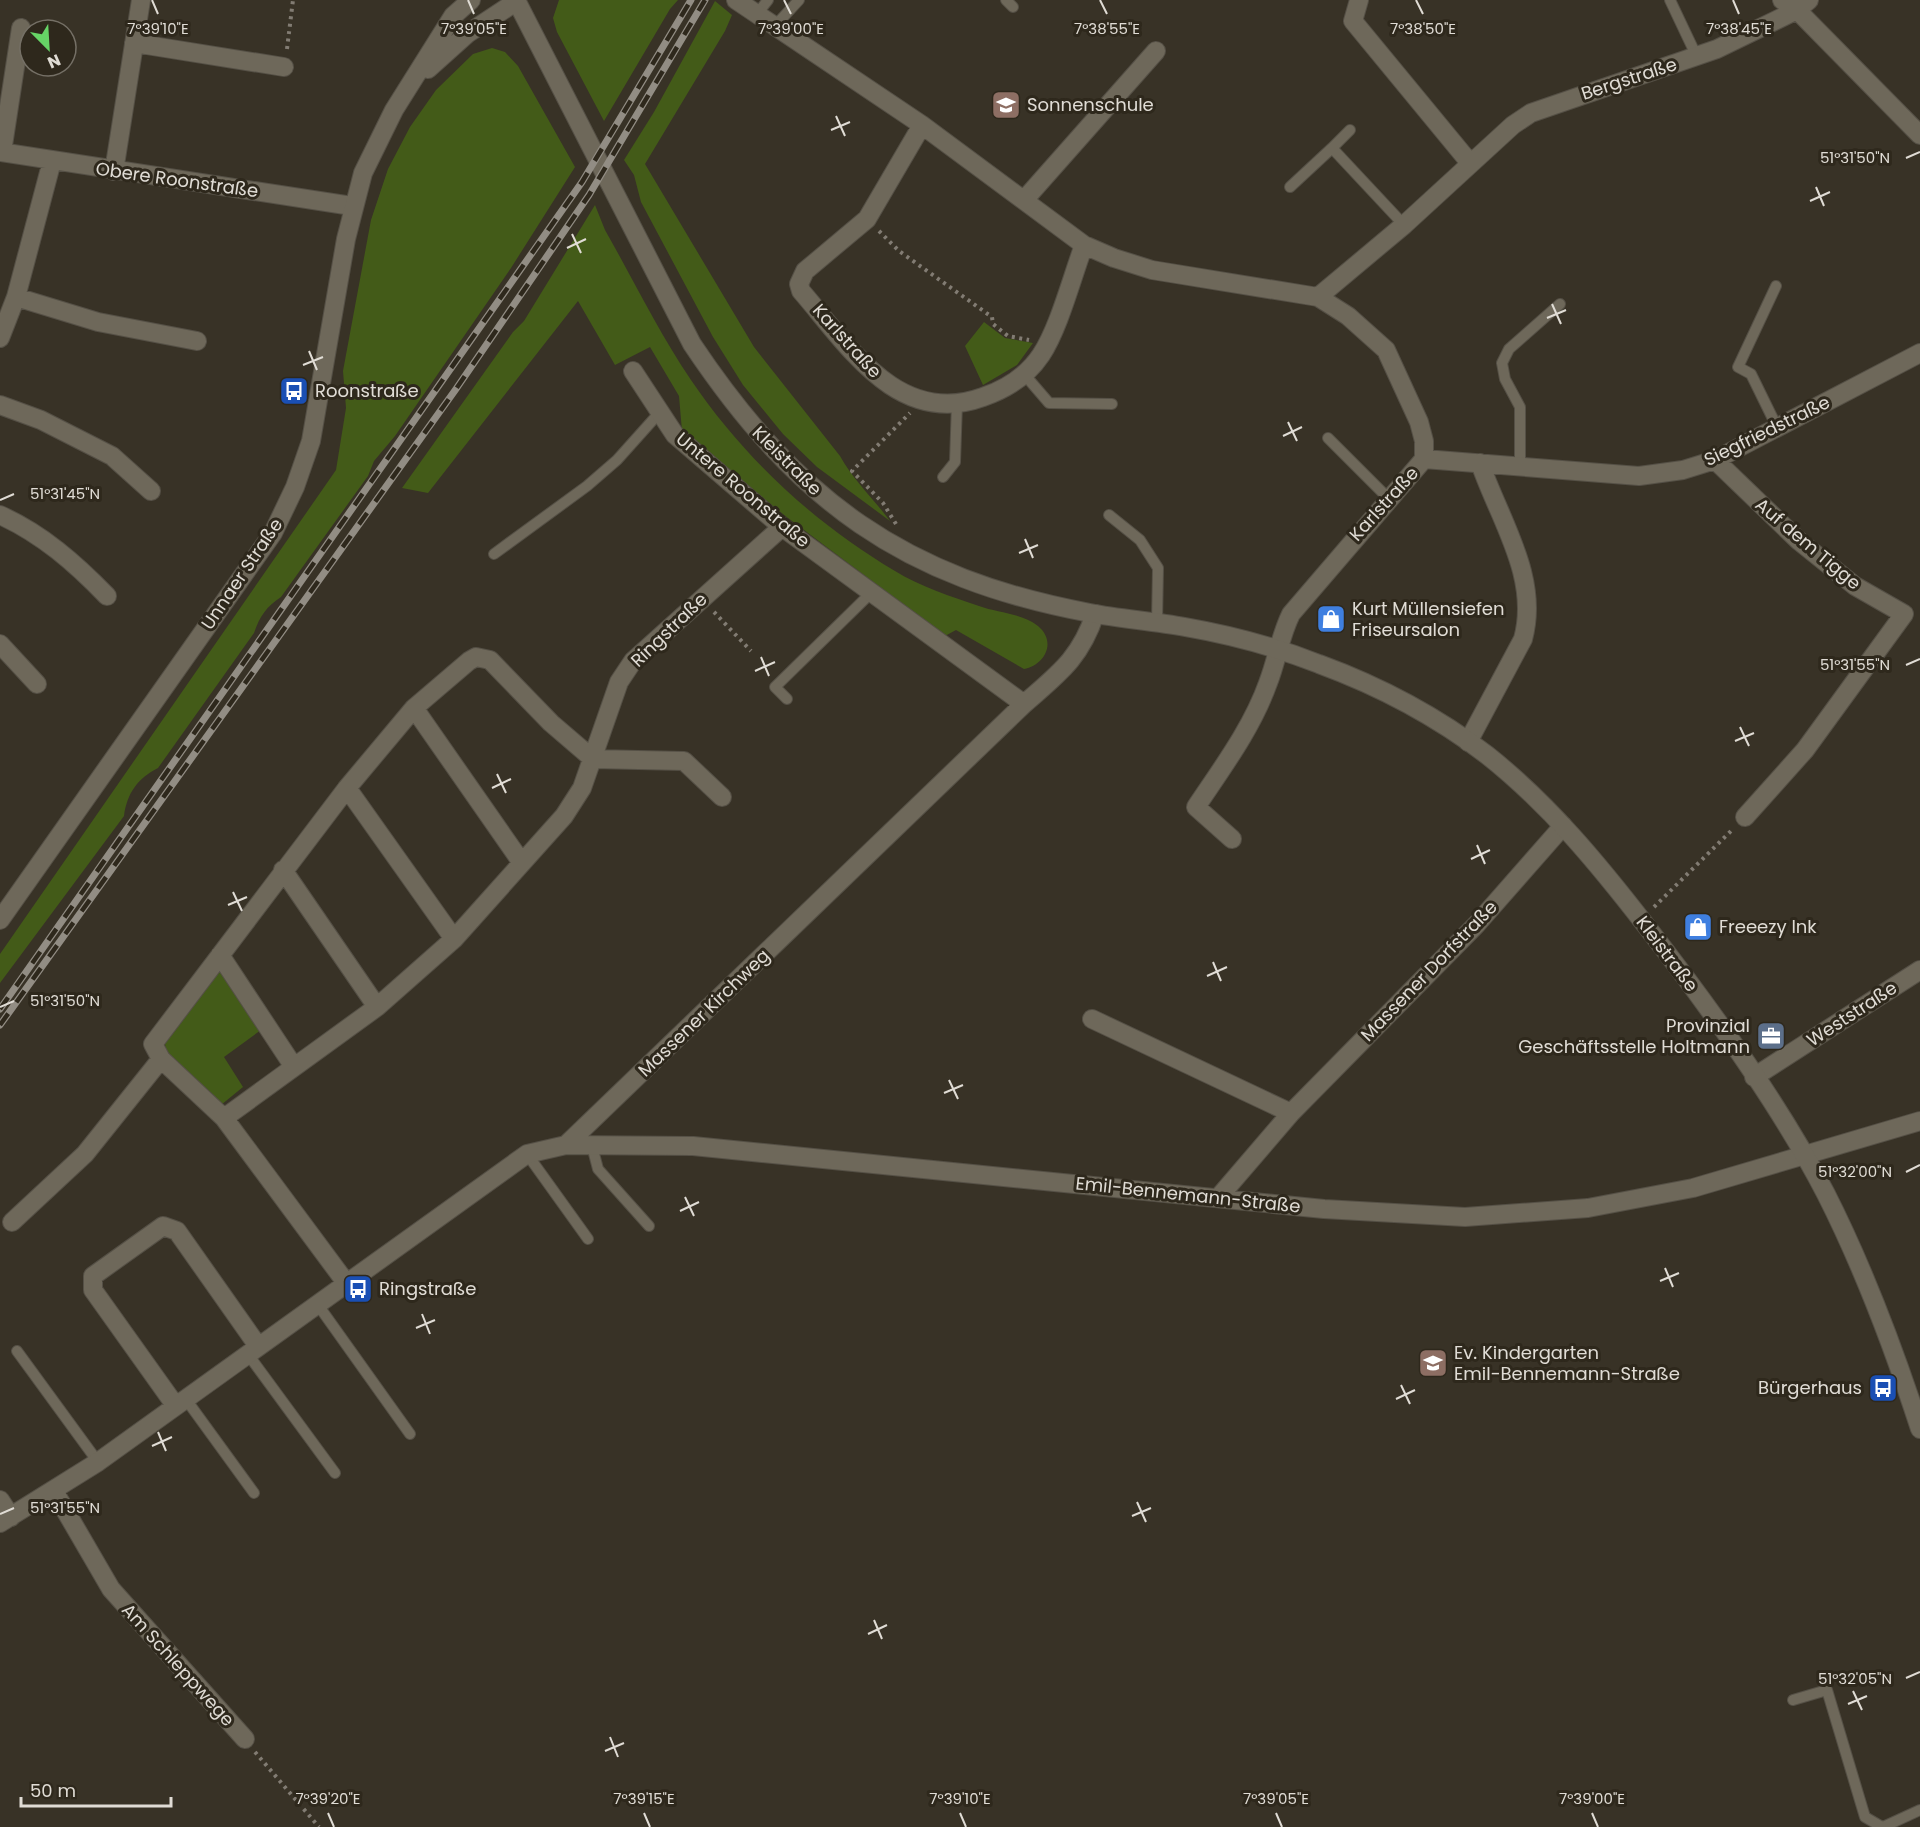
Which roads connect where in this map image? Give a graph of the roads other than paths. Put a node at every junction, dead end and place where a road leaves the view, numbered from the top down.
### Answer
1 (141, 0) edge
2 (471, 0) edge
3 (517, 0) edge
4 (736, 0) edge
5 (799, 0) edge
6 (1359, 0) edge
7 (1670, 0) edge
8 (1796, 3) edge
9 (762, 7) edge
10 (775, 26) junction
11 (134, 43) junction
12 (18, 47) edge
13 (1156, 51) dead end
14 (1697, 57) junction
15 (284, 67) road end
16 (415, 80) junction
17 (922, 125) junction
18 (1350, 130) dead end
19 (1920, 135) edge
20 (1332, 148) junction
21 (1, 152) edge
22 (52, 161) junction
23 (1470, 162) junction
24 (114, 171) junction
25 (1290, 187) dead end
26 (1025, 199) junction
27 (352, 206) junction
28 (1404, 225) junction
29 (1084, 245) junction
30 (1776, 286) dead end
31 (16, 297) junction
32 (1318, 297) junction
33 (1560, 304) dead end
34 (0, 338) edge
35 (197, 340) dead end
36 (1920, 353) edge
37 (633, 371) dead end
38 (1024, 374) junction
39 (957, 403) junction
40 (1112, 404) dead end
41 (0, 405) edge
42 (660, 412) junction
43 (1778, 427) junction
44 (1328, 438) dead end
45 (1424, 459) junction
46 (1715, 460) junction
47 (1480, 463) junction
48 (1520, 465) junction
49 (944, 477) dead end
50 (151, 491) dead end
51 (1389, 499) junction
52 (0, 514) edge
53 (1109, 515) dead end
54 (782, 527) junction
55 (494, 554) dead end
56 (871, 593) junction
57 (107, 596) dead end
58 (1095, 614) junction
59 (1157, 623) junction
60 (0, 644) edge
61 (1278, 649) junction
62 (37, 684) dead end
63 (787, 699) dead end
64 (1024, 704) junction
65 (414, 708) junction
66 (1468, 742) junction
67 (593, 759) junction
68 (347, 788) junction
69 (722, 797) dead end
70 (1745, 817) road end
71 (1563, 826) junction
72 (1232, 839) dead end
73 (522, 863) junction
74 (283, 870) junction
75 (0, 920) edge
76 (454, 939) junction
77 (220, 955) junction
78 (1920, 970) edge
79 (377, 1007) junction
80 (1092, 1019) dead end
81 (161, 1059) junction
82 (294, 1067) junction
83 (1754, 1077) junction
84 (1291, 1113) junction
85 (224, 1118) junction
86 (1920, 1121) edge
87 (566, 1145) junction
88 (592, 1146) junction
89 (527, 1154) junction
90 (1804, 1157) junction
91 (1218, 1198) junction
92 (12, 1222) dead end
93 (649, 1226) dead end
94 (588, 1239) dead end
95 (347, 1284) junction
96 (318, 1305) junction
97 (253, 1349) junction
98 (17, 1352) dead end
99 (180, 1402) junction
100 (1920, 1429) edge
101 (410, 1434) dead end
102 (98, 1462) junction
103 (335, 1473) dead end
104 (54, 1491) junction
105 (254, 1493) dead end
106 (0, 1500) edge
107 (6, 1520) edge
108 (1793, 1700) dead end
109 (245, 1740) road end
110 (1920, 1810) edge
111 (1883, 1827) edge

1 - 11 street
2 - 16 street, Unnaer Straße
3 - 16 street, Unnaer Straße
3 - 58 street, Kleistraße
4 - 9 street, Karlstraße
5 - 10 lane
6 - 23 street
7 - 14 lane
8 - 14 street, Bergstraße
8 - 19 street
9 - 10 street, Karlstraße
10 - 17 street, Karlstraße
11 - 15 street
11 - 24 street
12 - 21 street, Obere Roonstraße
13 - 26 street
14 - 23 street, Bergstraße
16 - 27 street, Unnaer Straße
17 - 26 street, Karlstraße
17 - 39 street, Karlstraße
18 - 20 lane
20 - 25 lane
20 - 28 lane
21 - 22 street, Obere Roonstraße
22 - 24 street, Obere Roonstraße
22 - 31 street
23 - 28 street, Bergstraße
24 - 27 street, Obere Roonstraße
26 - 29 street, Karlstraße
27 - 75 street, Unnaer Straße
28 - 32 street, Bergstraße
29 - 32 street, Karlstraße
29 - 38 street, Karlstraße
30 - 43 lane
31 - 34 street
31 - 35 street
32 - 45 street, Karlstraße
33 - 48 lane
36 - 43 street, Siegfriedstraße
37 - 42 street, Untere Roonstraße
38 - 39 street, Karlstraße
38 - 40 lane
39 - 49 lane
41 - 50 street
42 - 54 street, Untere Roonstraße
42 - 55 lane
43 - 46 street, Siegfriedstraße
44 - 51 lane
45 - 47 street, Siegfriedstraße
45 - 51 street, Karlstraße
46 - 48 street, Siegfriedstraße
46 - 70 street, Auf dem Tigge
47 - 48 street, Siegfriedstraße
47 - 66 street
51 - 61 street, Karlstraße
52 - 57 street
53 - 59 lane
54 - 56 street, Untere Roonstraße
54 - 67 street, Ringstraße
56 - 63 lane
56 - 64 street, Untere Roonstraße
58 - 59 street, Kleistraße
58 - 64 street, Massener Kirchweg
59 - 61 street, Kleistraße
60 - 62 street
61 - 66 street, Kleistraße
61 - 72 street
64 - 87 street, Massener Kirchweg
65 - 67 street
65 - 68 street
65 - 73 street
66 - 71 street, Kleistraße
67 - 69 street
67 - 73 street, Ringstraße
68 - 74 street
68 - 76 street
71 - 83 street, Kleistraße
71 - 84 street, Massener Dorfstraße
73 - 76 street, Ringstraße
74 - 77 street
74 - 79 street
76 - 79 street, Ringstraße
77 - 81 street
77 - 82 street
78 - 83 street, Weststraße
79 - 82 street, Ringstraße
80 - 84 street
81 - 85 street
81 - 92 street
82 - 85 street, Ringstraße
83 - 90 street, Kleistraße
84 - 91 street, Massener Dorfstraße
85 - 95 street
86 - 90 street, Emil-Bennemann-Straße
87 - 88 street, Emil-Bennemann-Straße
87 - 89 street
88 - 91 street, Emil-Bennemann-Straße
88 - 93 lane
89 - 94 lane
89 - 95 street
90 - 91 street, Emil-Bennemann-Straße
90 - 100 street, Kleistraße
95 - 96 street
96 - 97 street
96 - 101 lane
97 - 99 street
97 - 99 street
97 - 103 lane
98 - 102 lane
99 - 102 street
99 - 105 lane
102 - 104 street
104 - 107 street
104 - 109 street, Am Schleppwege
106 - 107 street
108 - 111 lane
110 - 111 lane

